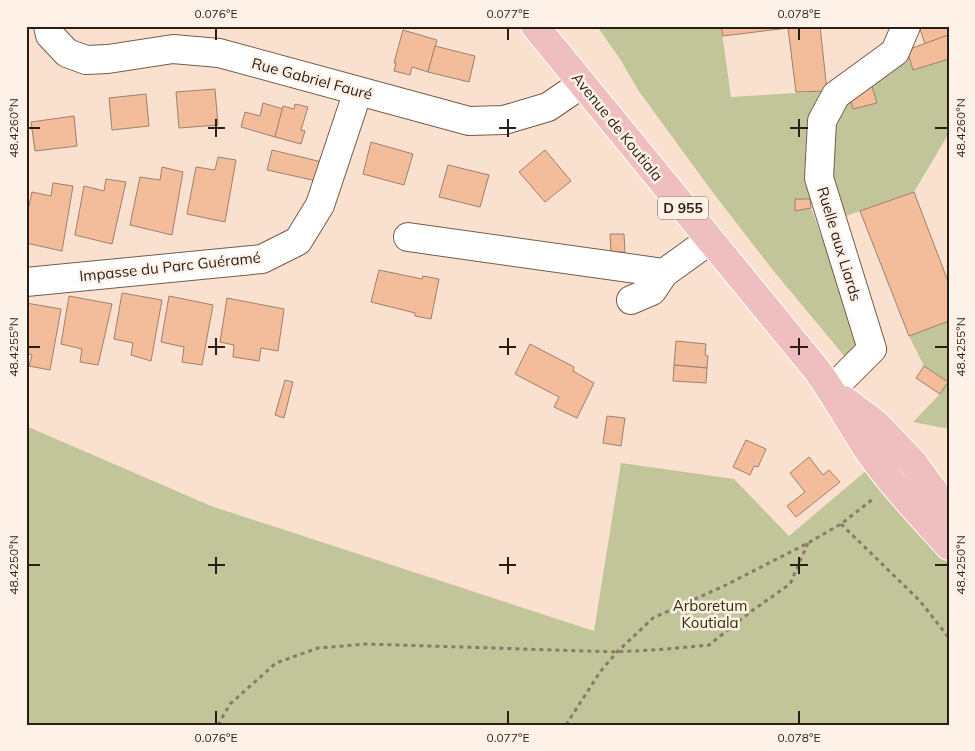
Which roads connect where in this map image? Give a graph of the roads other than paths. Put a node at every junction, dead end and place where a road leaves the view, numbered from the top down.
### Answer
1 (48, 26) edge
2 (535, 26) edge
3 (906, 26) edge
4 (582, 84) junction
5 (358, 91) junction
6 (408, 237) dead end
7 (710, 240) junction
8 (664, 273) junction
9 (26, 282) edge
10 (631, 300) dead end
11 (832, 390) junction
12 (949, 512) edge
13 (949, 546) edge

1 - 5 street, Rue Gabriel Fauré
2 - 4 main road, Avenue de Koutiala / D 955
3 - 11 street, Ruelle aux Liards
4 - 5 street, Rue Gabriel Fauré
4 - 7 main road, Avenue de Koutiala / D 955
5 - 9 street, Impasse du Parc Guéramé
6 - 8 street
7 - 8 street
7 - 11 main road, Avenue de Koutiala / D 955
8 - 10 street
11 - 12 main road, Avenue de Koutiala / D 955
11 - 13 main road, Avenue de Koutiala / D 955

